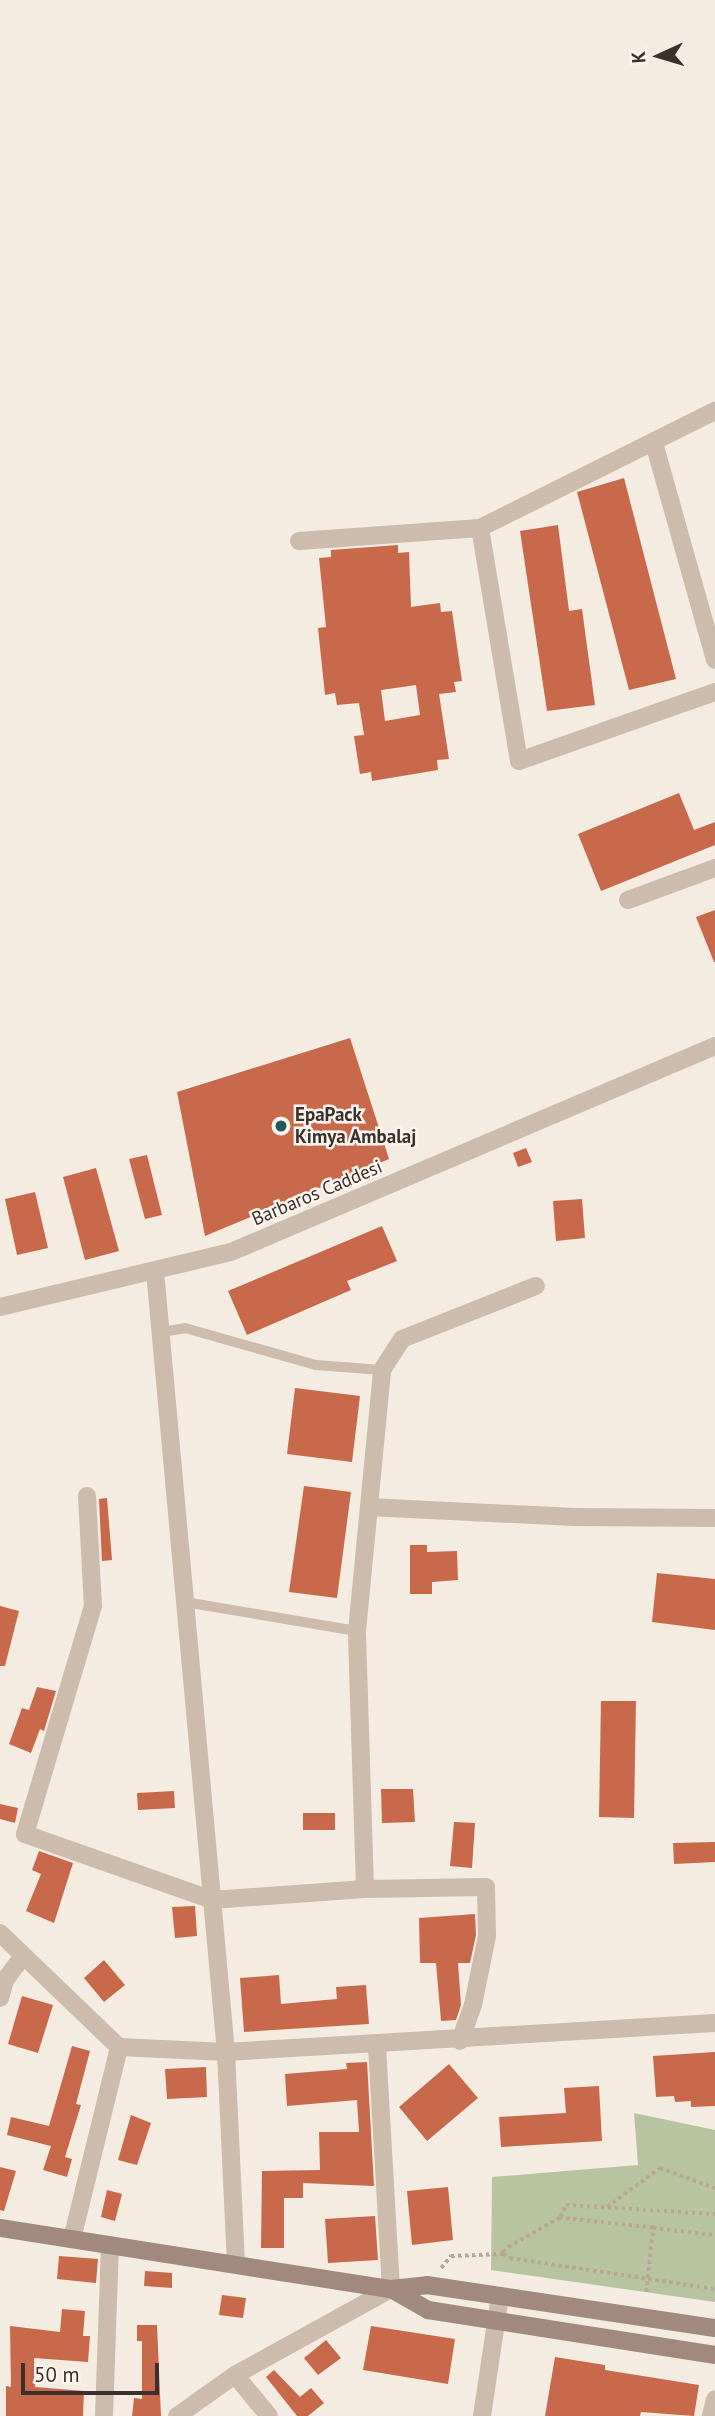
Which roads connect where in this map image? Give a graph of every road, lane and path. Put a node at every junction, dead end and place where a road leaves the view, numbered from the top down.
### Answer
1 (715, 411) edge
2 (654, 443) junction
3 (480, 528) junction
4 (299, 541) dead end
5 (715, 660) edge
6 (715, 692) edge
7 (715, 869) edge
8 (628, 900) dead end
9 (715, 1046) edge
10 (155, 1270) junction
11 (536, 1286) dead end
12 (0, 1307) edge
13 (161, 1332) junction
14 (382, 1370) junction
15 (87, 1496) dead end
16 (369, 1507) junction
17 (715, 1518) edge
18 (185, 1602) junction
19 (356, 1630) junction
20 (365, 1889) junction
21 (212, 1900) junction
22 (0, 1933) edge
23 (23, 1956) junction
24 (0, 1998) edge
25 (715, 2023) edge
26 (460, 2041) junction
27 (377, 2045) junction
28 (119, 2047) junction
29 (226, 2052) junction
30 (715, 2188) edge
31 (606, 2208) junction
32 (715, 2214) edge
33 (560, 2218) junction
34 (0, 2228) edge
35 (653, 2228) junction
36 (715, 2235) edge
37 (72, 2239) junction
38 (110, 2245) junction
39 (503, 2254) junction
40 (236, 2264) junction
41 (647, 2278) junction
42 (427, 2285) junction
43 (391, 2289) junction
44 (715, 2289) edge
45 (646, 2292) dead end
46 (500, 2296) junction
47 (496, 2320) junction
48 (715, 2328) edge
49 (715, 2355) edge
50 (235, 2375) junction
51 (715, 2399) edge
52 (104, 2416) edge
53 (177, 2416) edge
54 (269, 2416) edge
55 (482, 2416) edge
56 (711, 2416) edge

1 - 2 street
2 - 3 street
2 - 5 street
3 - 4 street
3 - 6 street
7 - 8 street
9 - 10 street, Barbaros Caddesi
10 - 12 street, Barbaros Caddesi
10 - 13 street
11 - 14 street
13 - 14 lane
13 - 18 street
14 - 16 street
15 - 21 street
16 - 17 street
16 - 19 street
18 - 19 lane
18 - 21 street
19 - 20 street
20 - 21 street
20 - 26 street
21 - 29 street
22 - 23 street
23 - 24 street
23 - 28 street
25 - 26 street
26 - 27 street
27 - 29 street
27 - 43 street
28 - 29 street
28 - 37 street
29 - 40 street
30 - 31 path
31 - 32 path
31 - 33 path
33 - 35 path
33 - 39 path
34 - 37 street
35 - 36 path
35 - 41 path
37 - 38 street
38 - 40 street
38 - 52 street
39 - 41 path
39 - 42 path
40 - 43 street
41 - 44 path
41 - 45 path
42 - 43 street
42 - 46 street
43 - 47 street
43 - 50 street
46 - 47 street
46 - 48 street
47 - 49 street
47 - 55 street
50 - 53 street
50 - 54 street
51 - 56 street

